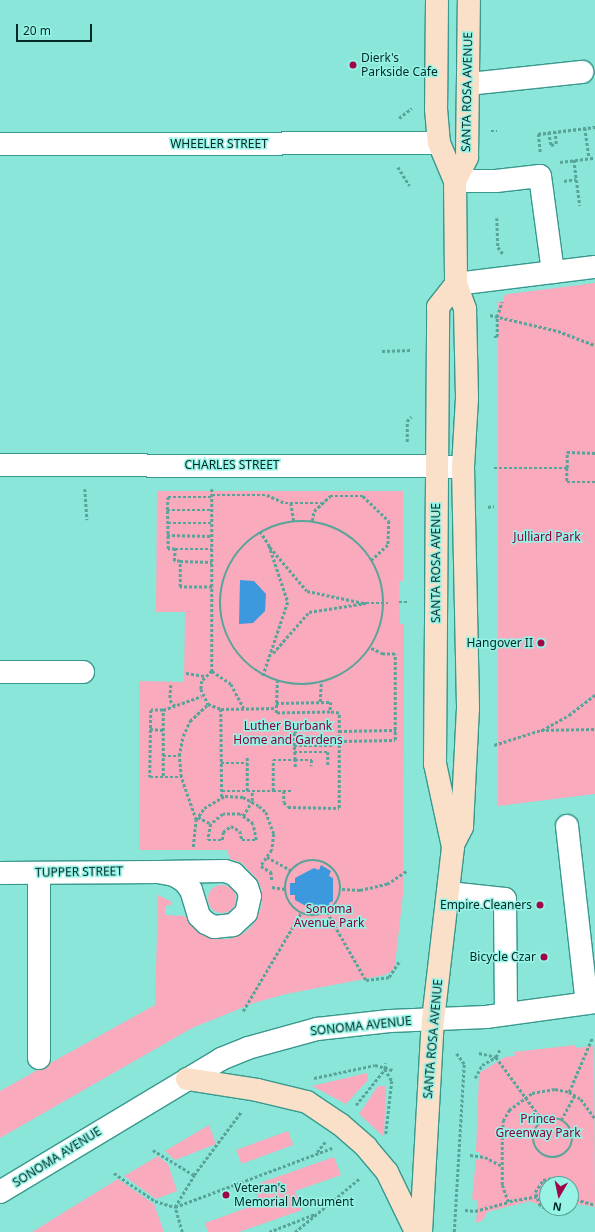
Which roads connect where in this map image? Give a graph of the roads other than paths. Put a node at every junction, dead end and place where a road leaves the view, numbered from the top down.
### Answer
1 (437, 0) edge
2 (469, 0) edge
3 (582, 72) dead end
4 (470, 84) junction
5 (439, 143) junction
6 (0, 144) edge
7 (455, 181) junction
8 (595, 267) edge
9 (553, 272) junction
10 (456, 284) junction
11 (0, 465) edge
12 (437, 467) junction
13 (463, 467) junction
14 (0, 672) edge
15 (83, 672) dead end
16 (567, 826) dead end
17 (453, 847) junction
18 (159, 872) dead end
19 (0, 873) edge
20 (40, 873) junction
21 (449, 893) junction
22 (591, 1002) edge
23 (506, 1014) junction
24 (433, 1020) junction
25 (39, 1058) dead end
26 (187, 1079) junction
27 (0, 1192) edge
28 (416, 1232) edge
29 (421, 1232) edge

1 - 5 main road, SANTA ROSA AVENUE
2 - 4 main road, SANTA ROSA AVENUE
3 - 4 street
4 - 7 main road, SANTA ROSA AVENUE
5 - 6 street, WHEELER STREET
5 - 7 main road, SANTA ROSA AVENUE
7 - 9 street
7 - 10 main road, SANTA ROSA AVENUE
8 - 9 street
9 - 10 street
10 - 12 main road, SANTA ROSA AVENUE
10 - 13 main road, SANTA ROSA AVENUE
11 - 12 street, CHARLES STREET
12 - 13 street, CHARLES STREET
12 - 17 main road, SANTA ROSA AVENUE
13 - 17 main road, SANTA ROSA AVENUE
14 - 15 street
16 - 22 street
17 - 21 main road, SANTA ROSA AVENUE
18 - 20 street, TUPPER STREET
19 - 20 street, TUPPER STREET
20 - 25 street
21 - 23 street
21 - 24 main road, SANTA ROSA AVENUE
22 - 23 street, SONOMA AVENUE
23 - 24 street, SONOMA AVENUE
24 - 26 street, SONOMA AVENUE
24 - 29 main road, SANTA ROSA AVENUE
26 - 27 street, SONOMA AVENUE
26 - 28 main road

